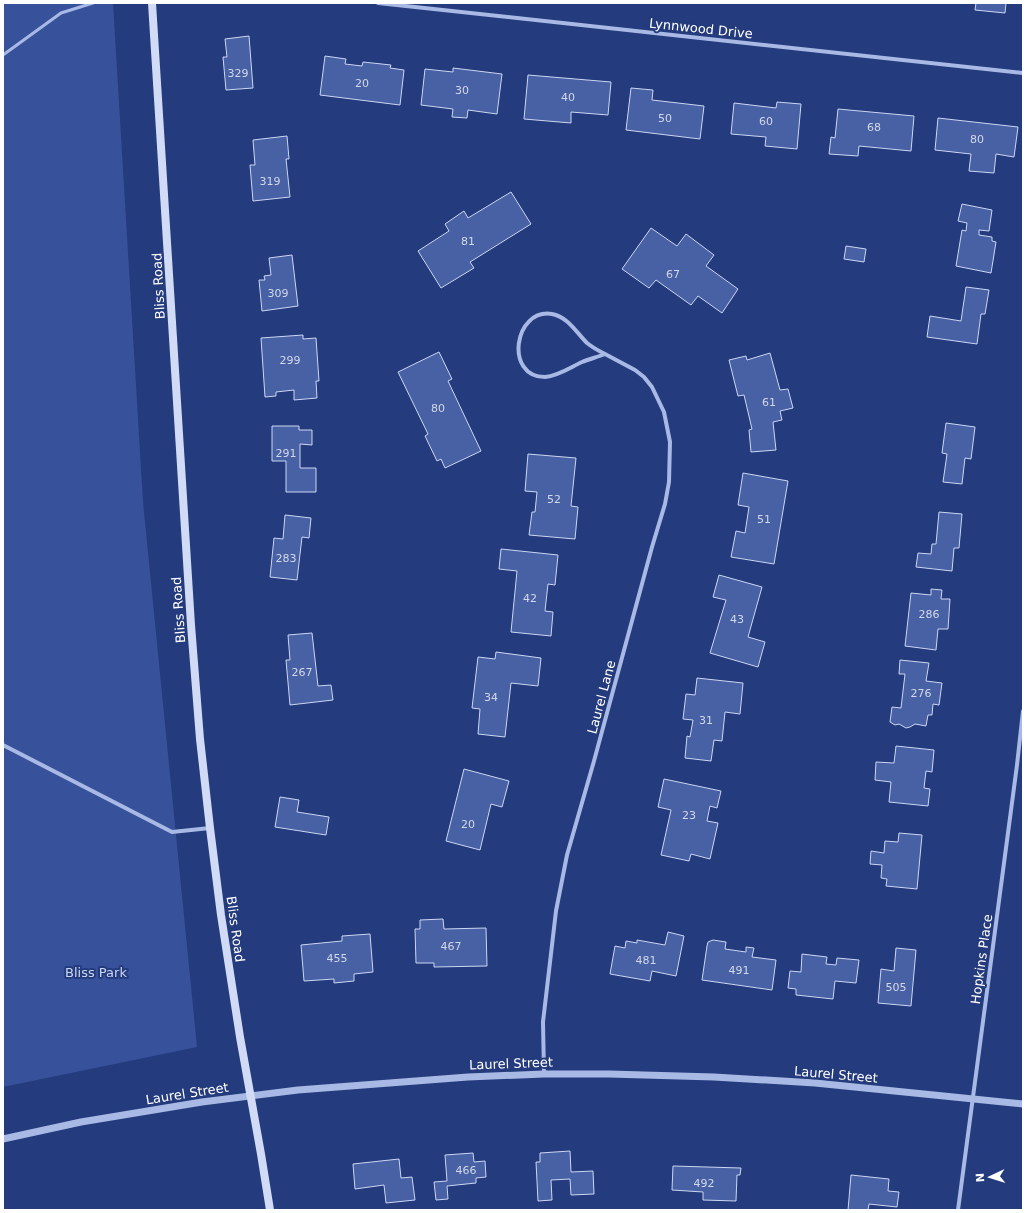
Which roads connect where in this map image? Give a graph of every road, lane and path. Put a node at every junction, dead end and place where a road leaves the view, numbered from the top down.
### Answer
1 (93, 3) edge
2 (152, 3) edge
3 (378, 3) edge
4 (3, 55) edge
5 (1023, 73) edge
6 (605, 354) junction
7 (1023, 711) edge
8 (3, 745) edge
9 (1017, 765) junction
10 (1023, 765) edge
11 (210, 828) junction
12 (544, 1074) junction
13 (250, 1096) junction
14 (972, 1099) junction
15 (1023, 1104) edge
16 (3, 1139) edge
17 (270, 1210) edge
18 (958, 1210) edge

1 - 4 lane
2 - 11 main road, Bliss Road
3 - 5 street, Lynnwood Drive
6 - 6 street, Laurel Lane
6 - 12 street, Laurel Lane
7 - 9 street, Hopkins Place
8 - 11 street
9 - 10 street
9 - 14 street, Hopkins Place
11 - 13 main road, Bliss Road
12 - 13 street, Laurel Street
12 - 14 street, Laurel Street
13 - 16 street, Laurel Street
13 - 17 main road, Bliss Road
14 - 15 street, Laurel Street
14 - 18 street, Hopkins Place

